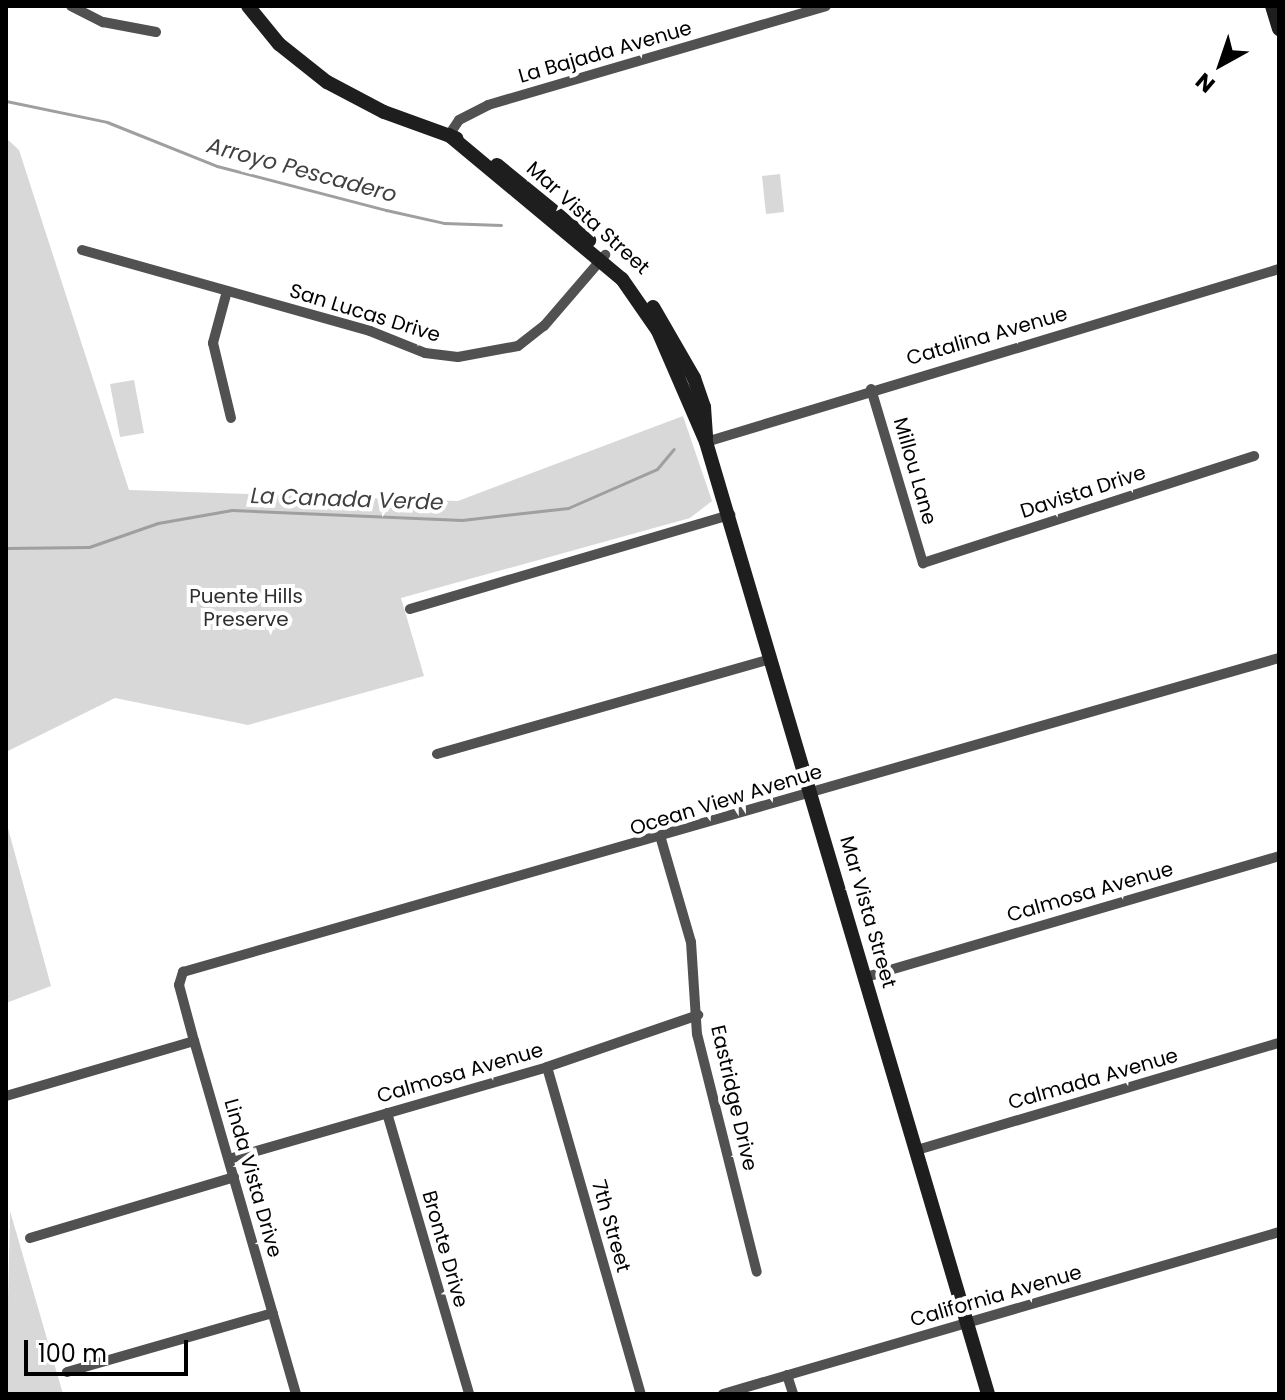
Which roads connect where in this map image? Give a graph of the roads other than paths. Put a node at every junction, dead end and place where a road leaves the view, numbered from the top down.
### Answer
1 (71, 6) edge
2 (248, 6) edge
3 (826, 6) edge
4 (1272, 6) edge
5 (1279, 29) edge
6 (156, 32) dead end
7 (449, 135) junction
8 (82, 250) dead end
9 (603, 258) junction
10 (1279, 269) edge
11 (227, 291) junction
12 (871, 389) junction
13 (231, 418) dead end
14 (706, 442) junction
15 (1254, 456) dead end
16 (730, 515) junction
17 (923, 563) joint
18 (410, 609) dead end
19 (1279, 658) edge
20 (771, 659) junction
21 (437, 754) dead end
22 (812, 793) junction
23 (661, 839) junction
24 (1279, 856) edge
25 (183, 972) joint
26 (866, 977) junction
27 (698, 1015) junction
28 (194, 1041) junction
29 (1279, 1043) edge
30 (547, 1067) junction
31 (6, 1096) edge
32 (387, 1113) junction
33 (917, 1150) junction
34 (229, 1159) junction
35 (234, 1177) junction
36 (1279, 1232) edge
37 (30, 1238) dead end
38 (757, 1272) dead end
39 (273, 1313) junction
40 (968, 1323) junction
41 (67, 1372) dead end
42 (787, 1375) junction
43 (296, 1394) edge
44 (469, 1394) edge
45 (641, 1394) edge
46 (723, 1394) edge
47 (793, 1394) edge
48 (988, 1394) edge

1 - 6 street
2 - 7 street, Mar Vista Street
3 - 7 street, La Bajada Avenue
4 - 5 street
7 - 9 street, Mar Vista Street
8 - 11 street, San Lucas Drive
9 - 11 street, San Lucas Drive
9 - 14 street, Mar Vista Street
10 - 12 street, Catalina Avenue
11 - 13 street
12 - 14 street, Catalina Avenue
12 - 17 street, Millou Lane
14 - 16 street, Mar Vista Street
15 - 17 street, Davista Drive
16 - 18 street
16 - 20 street, Mar Vista Street
19 - 22 street, Ocean View Avenue
20 - 21 street
20 - 22 street, Mar Vista Street
22 - 23 street, Ocean View Avenue
22 - 26 street, Mar Vista Street
23 - 25 street, Ocean View Avenue
23 - 27 street, Eastridge Drive
24 - 26 street, Calmosa Avenue
25 - 28 street, Linda Vista Drive
26 - 33 street, Mar Vista Street
27 - 30 street, Calmosa Avenue
27 - 38 street, Eastridge Drive
28 - 31 street
28 - 34 street, Linda Vista Drive
29 - 33 street, Calmada Avenue
30 - 32 street, Calmosa Avenue
30 - 45 street, 7th Street
32 - 34 street, Calmosa Avenue
32 - 44 street, Bronte Drive
33 - 40 street, Mar Vista Street
34 - 35 street, Linda Vista Drive
35 - 37 street
35 - 39 street, Linda Vista Drive
36 - 40 street, California Avenue
39 - 41 street
39 - 43 street, Linda Vista Drive
40 - 42 street, California Avenue
40 - 48 street, Mar Vista Street
42 - 46 street, California Avenue
42 - 47 street

